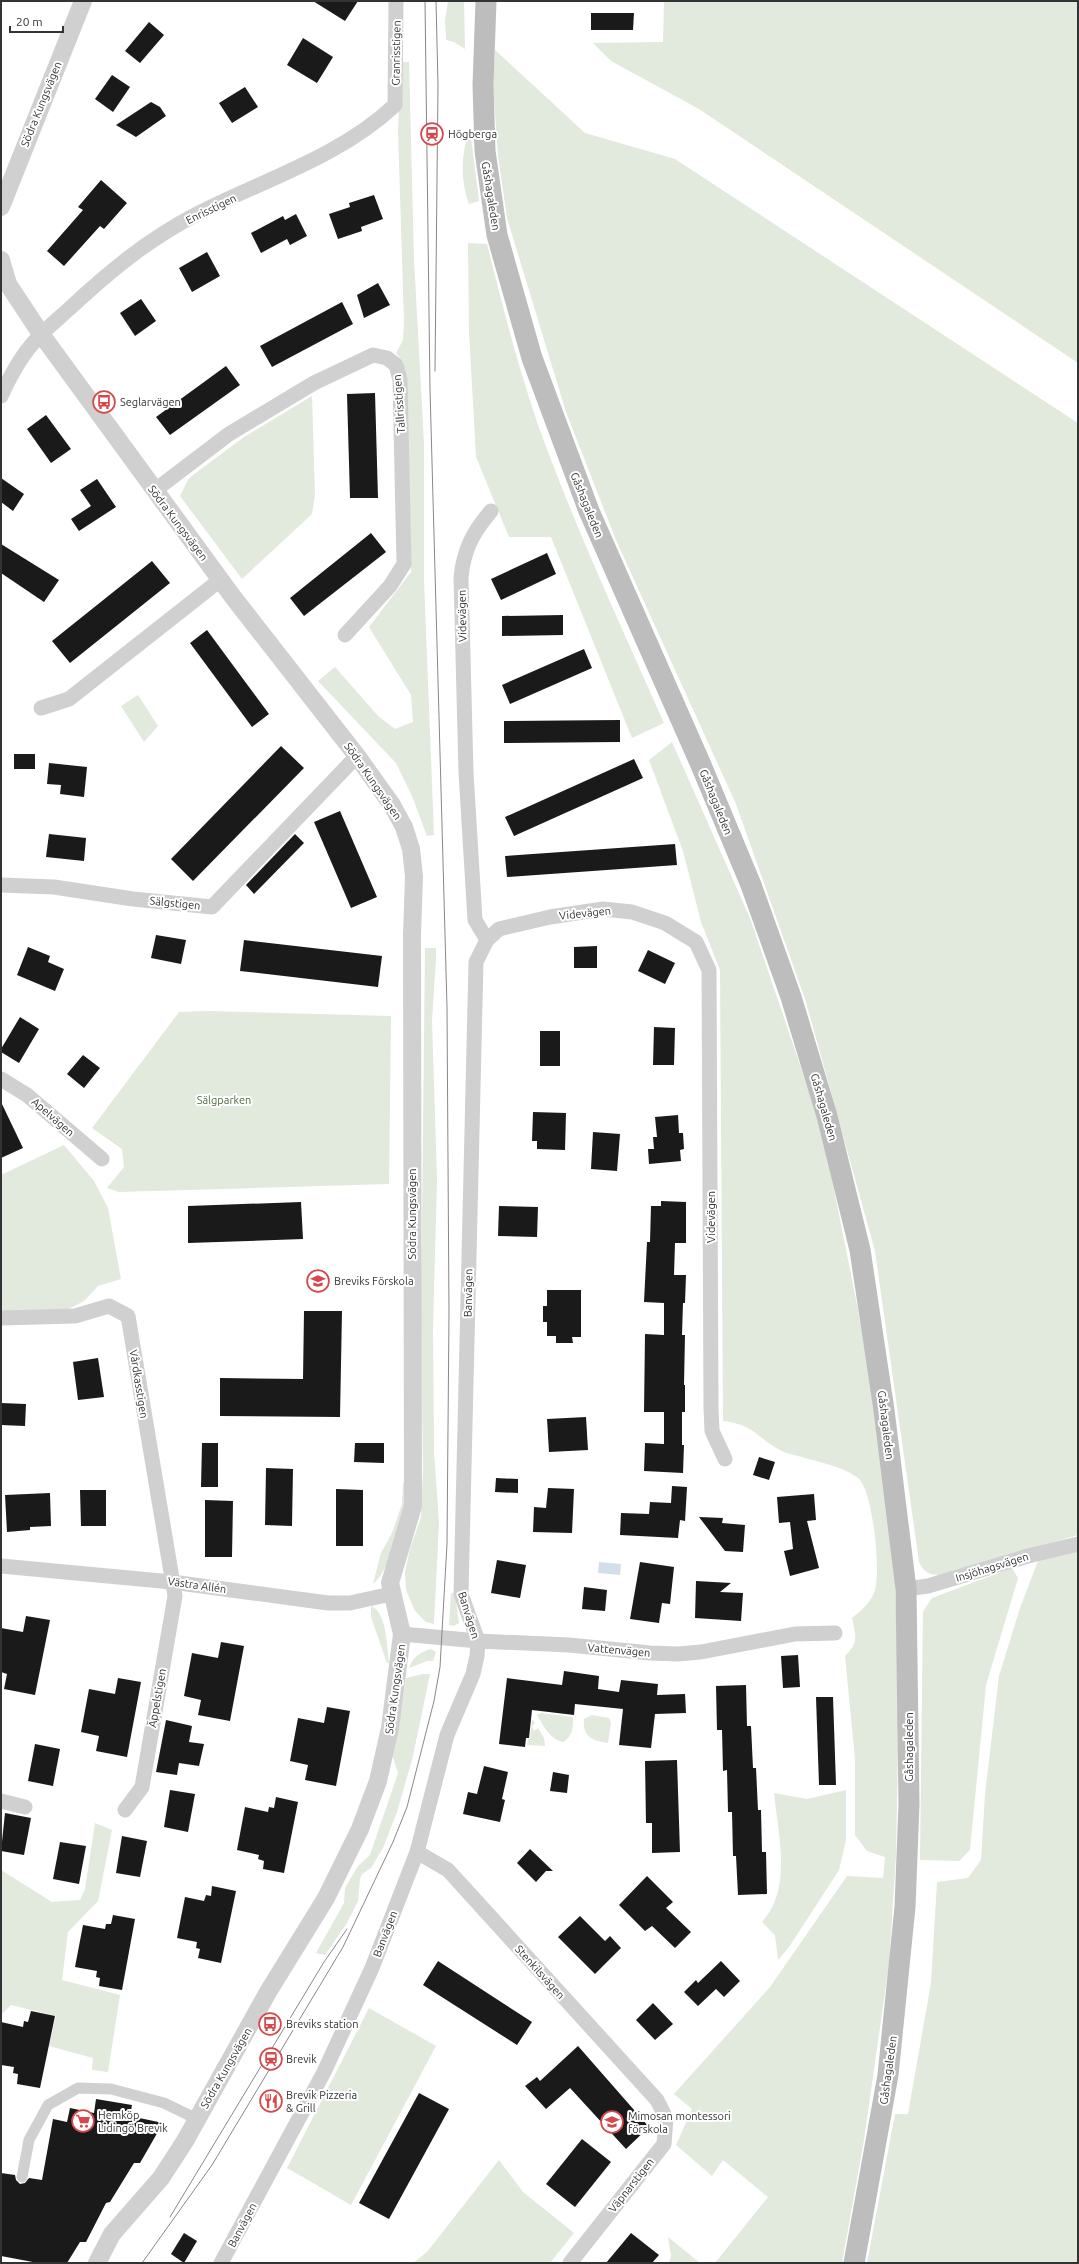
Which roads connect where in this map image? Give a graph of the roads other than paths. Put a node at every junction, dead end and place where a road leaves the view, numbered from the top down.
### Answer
1 (83, 1) edge
2 (396, 1) edge
3 (486, 1) edge
4 (395, 105) joint
5 (1, 207) edge
6 (1, 260) edge
7 (41, 334) junction
8 (1, 396) edge
9 (154, 491) junction
10 (491, 511) dead end
11 (220, 580) junction
12 (345, 635) dead end
13 (41, 708) dead end
14 (357, 756) junction
15 (1, 885) edge
16 (487, 940) junction
17 (1, 1079) edge
18 (102, 1159) dead end
19 (1, 1318) edge
20 (725, 1459) dead end
21 (1078, 1544) edge
22 (1, 1566) edge
23 (172, 1582) junction
24 (906, 1589) junction
25 (391, 1594) junction
26 (402, 1634) junction
27 (835, 1634) dead end
28 (478, 1641) junction
29 (1, 1801) edge
30 (25, 1807) dead end
31 (126, 1810) dead end
32 (417, 1852) junction
33 (657, 2100) joint
34 (197, 2119) junction
35 (22, 2177) dead end
36 (97, 2263) edge
37 (221, 2263) edge
38 (570, 2263) edge
39 (854, 2263) edge

1 - 5 street, Södra Kungsvägen
2 - 4 street, Granrisstigen
3 - 24 main road, Gåshagaleden
4 - 7 street, Enrisstigen
6 - 7 street, Södra Kungsvägen
7 - 8 street
7 - 9 street, Södra Kungsvägen
9 - 11 street, Södra Kungsvägen
9 - 12 street, Tallrisstigen
10 - 16 street, Videvägen
11 - 13 street
11 - 14 street, Södra Kungsvägen
14 - 15 street, Sälgstigen
14 - 25 street, Södra Kungsvägen
16 - 20 street, Videvägen
16 - 28 street, Banvägen
17 - 18 street, Apelvägen
19 - 23 street, Vårdkasstigen
21 - 24 street, Insjöhagsvägen
22 - 23 street, Västra Allén
23 - 25 street, Västra Allén
23 - 31 street, Äppelstigen
24 - 39 main road, Gåshagaleden
25 - 26 street, Södra Kungsvägen
26 - 28 street, Vattenvägen
26 - 34 street, Södra Kungsvägen
27 - 28 street, Vattenvägen
28 - 32 street, Banvägen
29 - 30 street
32 - 33 street, Stenkilsvägen
32 - 37 street, Banvägen
33 - 38 street, Väpnarstigen
34 - 35 street
34 - 36 street, Södra Kungsvägen

